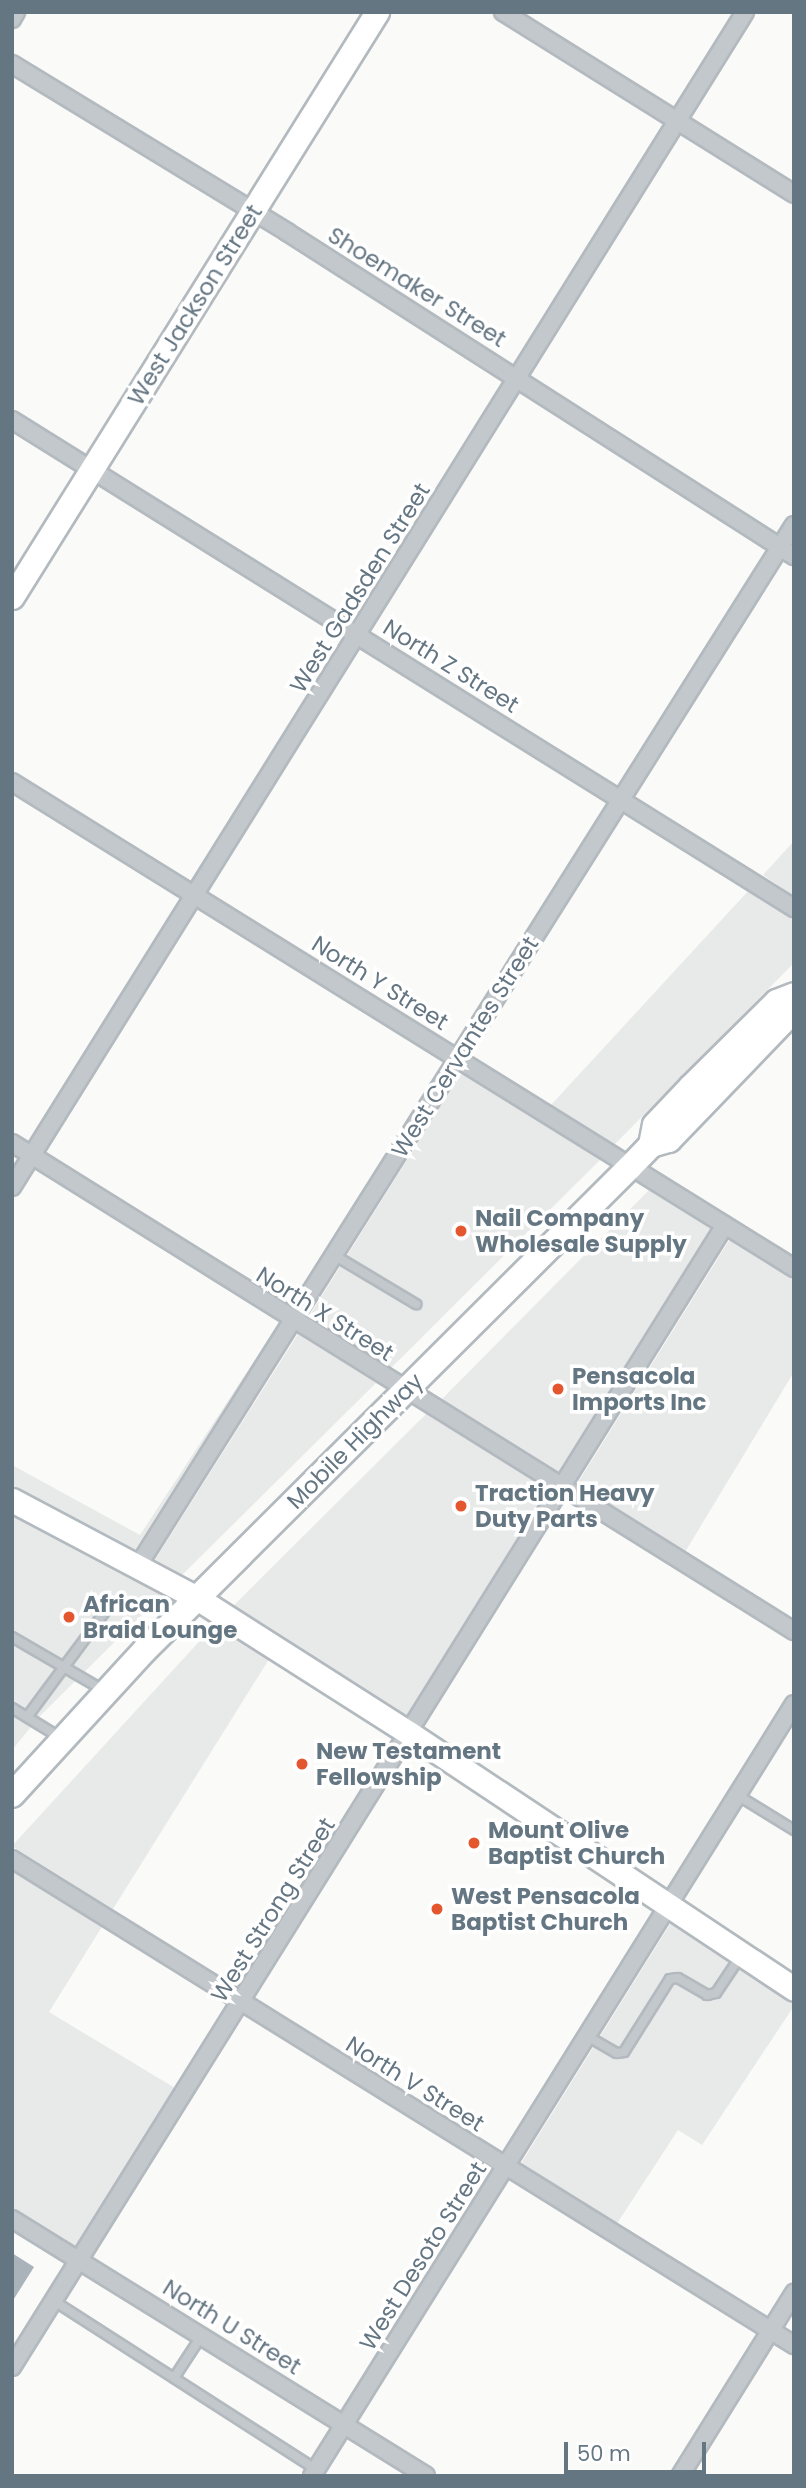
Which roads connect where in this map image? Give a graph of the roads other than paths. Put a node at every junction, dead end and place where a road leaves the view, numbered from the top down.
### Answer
1 (16, 12) edge
2 (377, 12) edge
3 (503, 12) edge
4 (745, 12) edge
5 (12, 19) edge
6 (12, 64) edge
7 (677, 121) junction
8 (794, 194) edge
9 (253, 212) junction
10 (518, 378) junction
11 (12, 420) edge
12 (91, 470) junction
13 (794, 525) edge
14 (787, 552) edge
15 (12, 597) edge
16 (357, 635) junction
17 (12, 782) edge
18 (622, 798) junction
19 (196, 896) junction
20 (794, 908) edge
21 (794, 995) edge
22 (794, 1010) edge
23 (457, 1058) junction
24 (12, 1143) edge
25 (651, 1145) junction
26 (32, 1156) junction
27 (630, 1167) junction
28 (12, 1187) edge
29 (725, 1225) junction
30 (334, 1255) junction
31 (794, 1268) edge
32 (416, 1304) dead end
33 (294, 1320) junction
34 (405, 1391) junction
35 (562, 1486) junction
36 (12, 1500) edge
37 (136, 1570) junction
38 (197, 1598) junction
39 (107, 1609) dead end
40 (794, 1631) edge
41 (12, 1637) edge
42 (64, 1667) junction
43 (105, 1691) junction
44 (794, 1704) edge
45 (12, 1708) edge
46 (26, 1717) junction
47 (409, 1732) junction
48 (61, 1738) junction
49 (12, 1795) edge
50 (737, 1795) junction
51 (794, 1830) edge
52 (12, 1859) edge
53 (668, 1907) junction
54 (742, 1955) junction
55 (794, 1989) edge
56 (243, 2001) junction
57 (587, 2036) junction
58 (506, 2168) junction
59 (12, 2219) edge
60 (79, 2259) junction
61 (794, 2293) edge
62 (54, 2301) junction
63 (770, 2331) junction
64 (202, 2335) junction
65 (794, 2346) edge
66 (12, 2367) edge
67 (174, 2378) junction
68 (344, 2424) junction
69 (314, 2472) edge
70 (426, 2476) edge
71 (680, 2476) edge

1 - 5 street
2 - 9 main road, West Jackson Street
3 - 7 street
4 - 7 street, West Gadsden Street
6 - 9 street, Shoemaker Street
7 - 8 street
7 - 10 street, West Gadsden Street
9 - 10 street, Shoemaker Street
9 - 12 main road, West Jackson Street
10 - 14 street, Shoemaker Street
10 - 16 street, West Gadsden Street
11 - 12 street, North Z Street
12 - 15 main road, West Jackson Street
12 - 16 street, North Z Street
13 - 14 street, West Cervantes Street
14 - 18 street, West Cervantes Street
16 - 18 street, North Z Street
16 - 19 street, West Gadsden Street
17 - 19 street, North Y Street
18 - 20 street, North Z Street
18 - 23 street, West Cervantes Street
19 - 23 street, North Y Street
19 - 26 street, West Gadsden Street
21 - 25 main road, Mobile Highway
22 - 25 main road, Mobile Highway
23 - 27 street, North Y Street
23 - 30 street, West Cervantes Street
24 - 26 street, North X Street
25 - 27 main road, Mobile Highway
26 - 28 street, West Gadsden Street
26 - 33 street, North X Street
27 - 29 street, North Y Street
27 - 34 main road, Mobile Highway
29 - 31 street, North Y Street
29 - 35 street, West Strong Street
30 - 32 lane
30 - 33 street, West Cervantes Street
33 - 34 street, North X Street
33 - 37 street, West Cervantes Street
34 - 35 street, North X Street
34 - 38 main road, Mobile Highway
35 - 40 street, North X Street
35 - 47 street, West Strong Street
36 - 37 main road
37 - 38 main road
38 - 43 main road, Mobile Highway
38 - 47 main road
39 - 42 lane
41 - 42 lane
42 - 43 lane
42 - 46 lane
43 - 48 main road, Mobile Highway
44 - 50 street, West Desoto Street
45 - 46 lane
46 - 48 lane
47 - 53 main road
47 - 56 street, West Strong Street
48 - 49 main road
50 - 51 lane
50 - 53 street, West Desoto Street
52 - 56 street, North V Street
53 - 54 main road
53 - 57 street, West Desoto Street
54 - 55 main road
54 - 57 lane
56 - 58 street, North V Street
56 - 60 street, West Strong Street
57 - 58 street, West Desoto Street
58 - 63 street, North V Street
58 - 68 street, West Desoto Street
59 - 60 street, North U Street
60 - 62 street, West Strong Street
60 - 64 street, North U Street
61 - 63 street
62 - 66 street, West Strong Street
62 - 67 lane
63 - 65 street, North V Street
63 - 71 street
64 - 67 lane
64 - 68 street, North U Street
67 - 69 lane
68 - 69 street, West Desoto Street
68 - 70 street, North U Street

